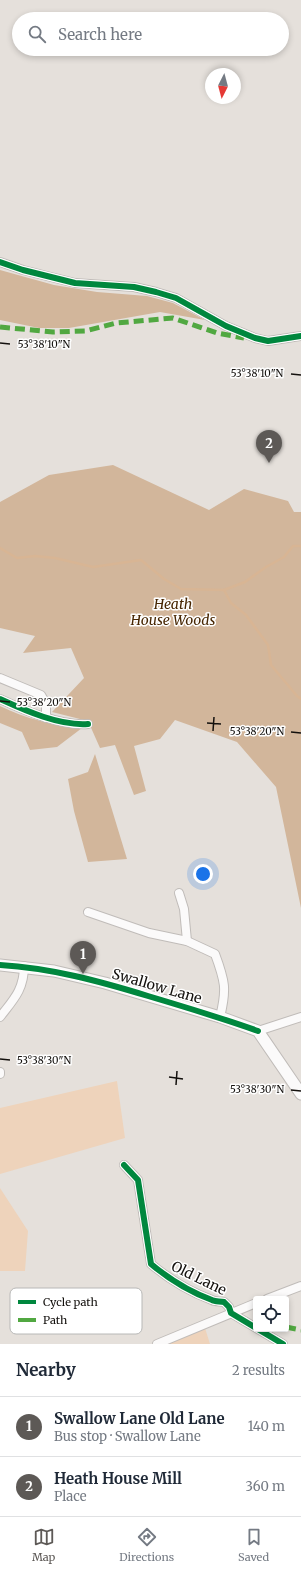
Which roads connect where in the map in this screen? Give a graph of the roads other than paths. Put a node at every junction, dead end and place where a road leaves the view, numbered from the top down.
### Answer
1 (0, 262) edge
2 (301, 336) edge
3 (0, 678) edge
4 (0, 699) edge
5 (46, 718) junction
6 (88, 724) dead end
7 (179, 893) dead end
8 (88, 912) dead end
9 (187, 941) junction
10 (0, 965) edge
11 (24, 966) junction
12 (220, 1017) junction
13 (301, 1017) edge
14 (0, 1018) edge
15 (258, 1031) junction
16 (301, 1094) edge
17 (124, 1165) dead end
18 (301, 1286) edge
19 (275, 1296) edge
20 (253, 1304) edge
21 (230, 1313) junction
22 (157, 1344) edge
23 (283, 1344) edge

1 - 2 street
3 - 5 street
4 - 5 street
5 - 6 street
7 - 9 street
8 - 9 street
9 - 12 street
10 - 11 street, Swallow Lane
11 - 12 street, Swallow Lane
11 - 14 street
12 - 15 street, Swallow Lane
13 - 15 street
15 - 16 street
17 - 21 street, Old Lane
18 - 19 street
20 - 21 street
21 - 22 street
21 - 23 street, Old Lane

